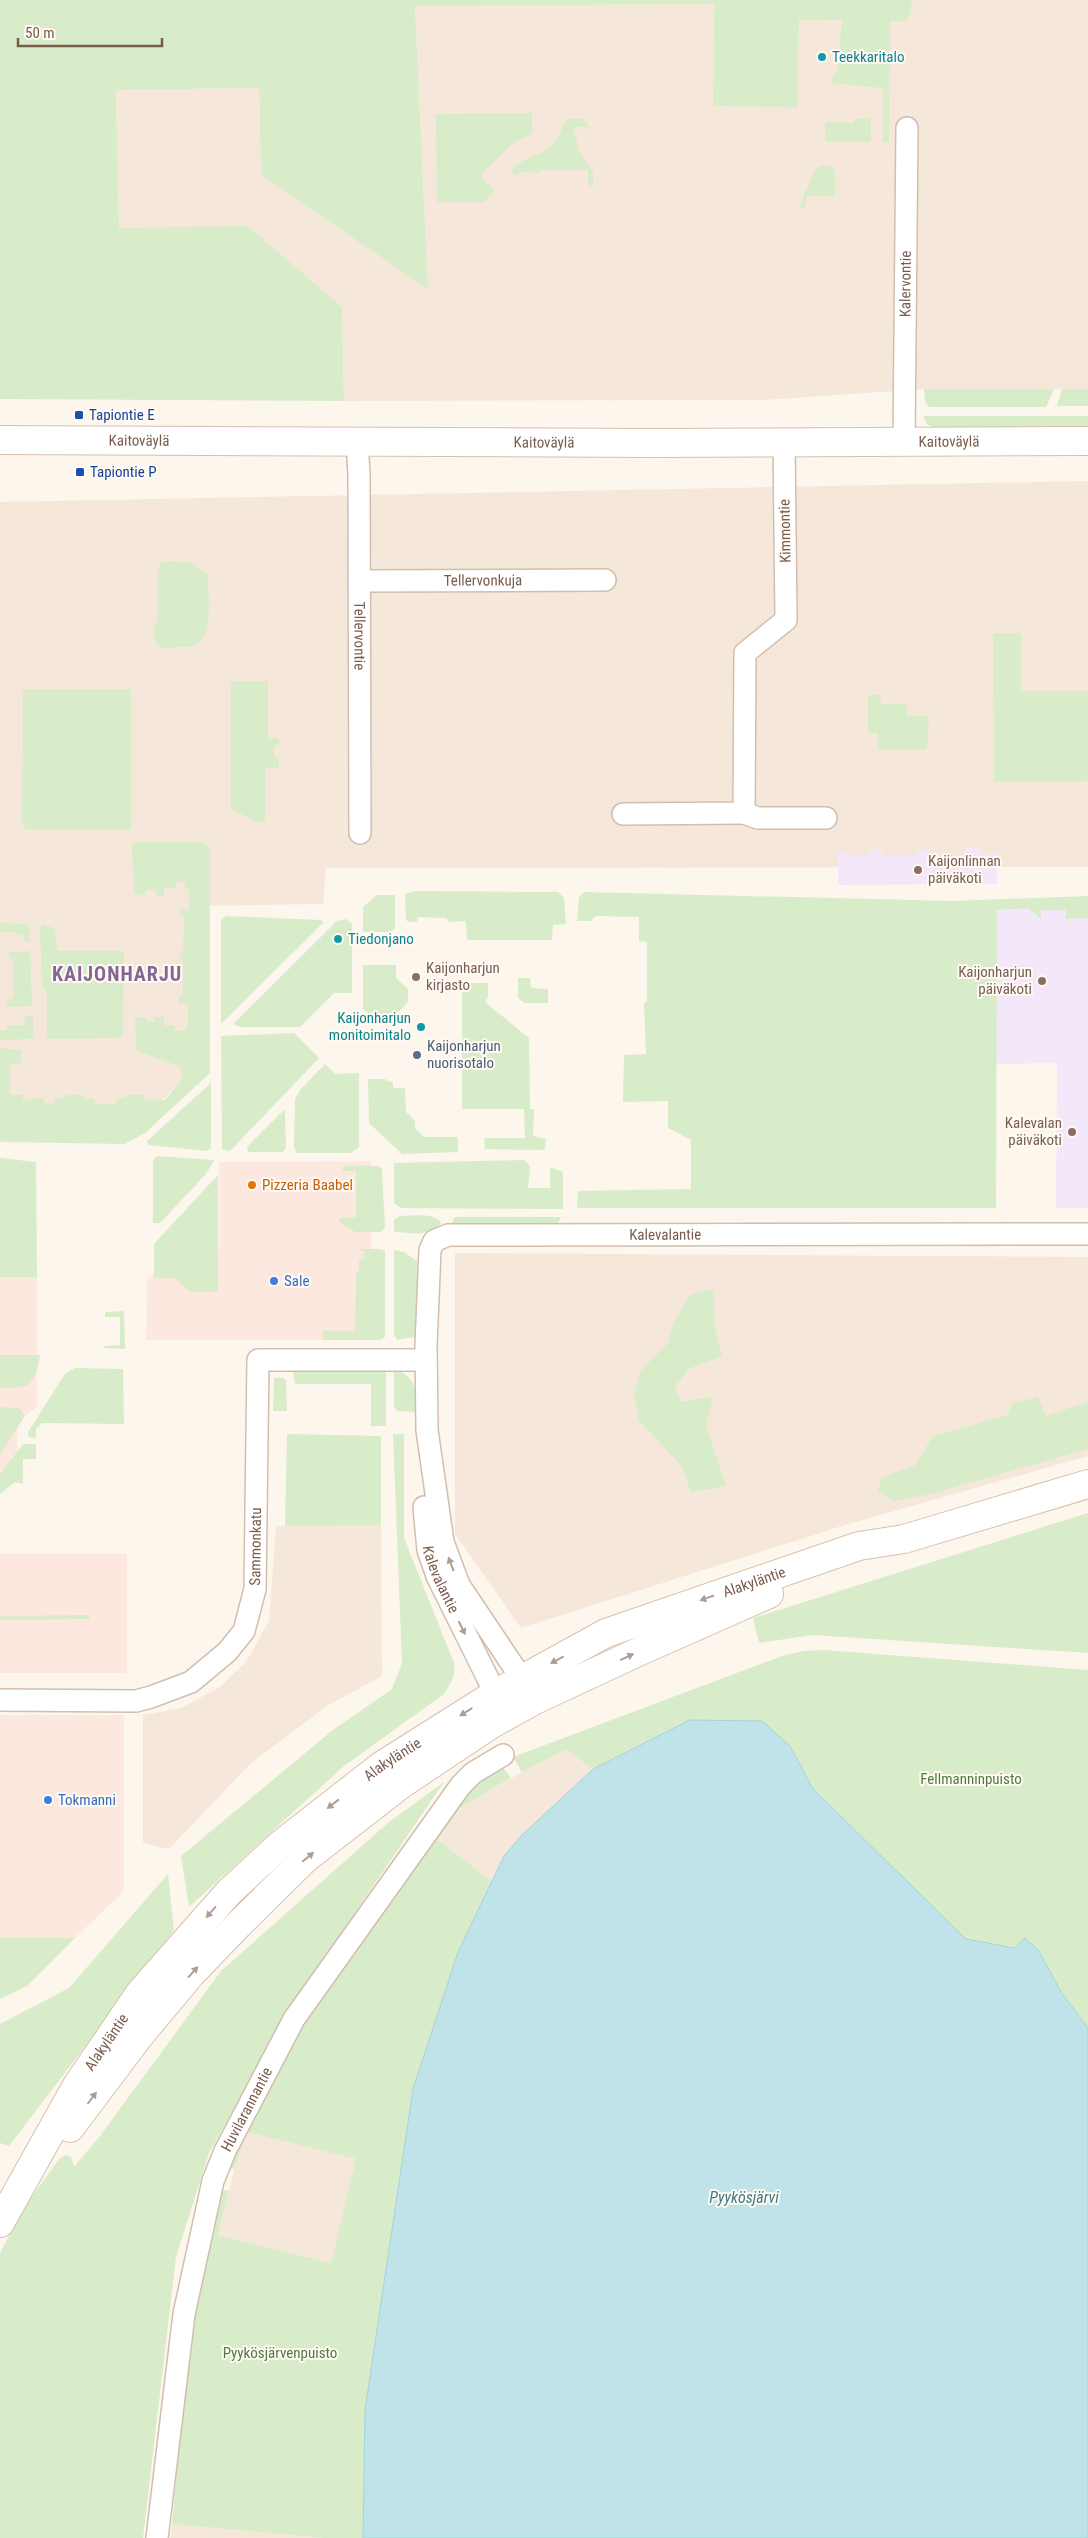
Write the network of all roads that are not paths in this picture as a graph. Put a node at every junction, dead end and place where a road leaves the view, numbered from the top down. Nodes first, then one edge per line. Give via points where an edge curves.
1 (907, 128) dead end
2 (0, 440) edge
3 (357, 440) junction
4 (904, 440) junction
5 (784, 441) junction
6 (1088, 441) edge
7 (605, 580) dead end
8 (359, 581) junction
9 (744, 813) junction
10 (623, 814) dead end
11 (826, 818) dead end
12 (360, 833) dead end
13 (1088, 1234) edge
14 (426, 1360) junction
15 (427, 1430) junction
16 (1088, 1484) edge
17 (529, 1689) junction
18 (0, 1700) edge
19 (501, 1705) junction
20 (504, 1755) dead end
21 (0, 2223) edge
22 (157, 2538) edge

1 - 4 street, Kalervontie
2 - 3 main road, Kaitoväylä
3 - 5 main road, Kaitoväylä
3 - 8 street, Tellervontie
4 - 5 main road, Kaitoväylä
4 - 6 main road, Kaitoväylä
5 - 9 street, Kimmontie via 786,620 745,653
7 - 8 street, Tellervonkuja
8 - 12 street, Tellervontie
9 - 10 street
9 - 11 street via 758,818
13 - 14 street, Kalevalantie via 448,1235 434,1241 430,1250
14 - 15 street, Kalevalantie
14 - 18 street, Sammonkatu via 258,1360 255,1589 244,1631 208,1670 191,1682 136,1701
17 -> 15 street, Kalevalantie via 459,1585 443,1542
15 -> 19 street, Kalevalantie via 422,1473 428,1550 437,1576
16 - 17 main road, Alakyläntie via 904,1539 859,1546 606,1633
17 - 19 main road, Alakyläntie
19 - 21 main road, Alakyläntie via 381,1766 281,1844 229,1892 140,1993 76,2087
20 - 22 street, Huvilarannantie via 473,1773 461,1785 294,2019 225,2151 214,2182 184,2314

